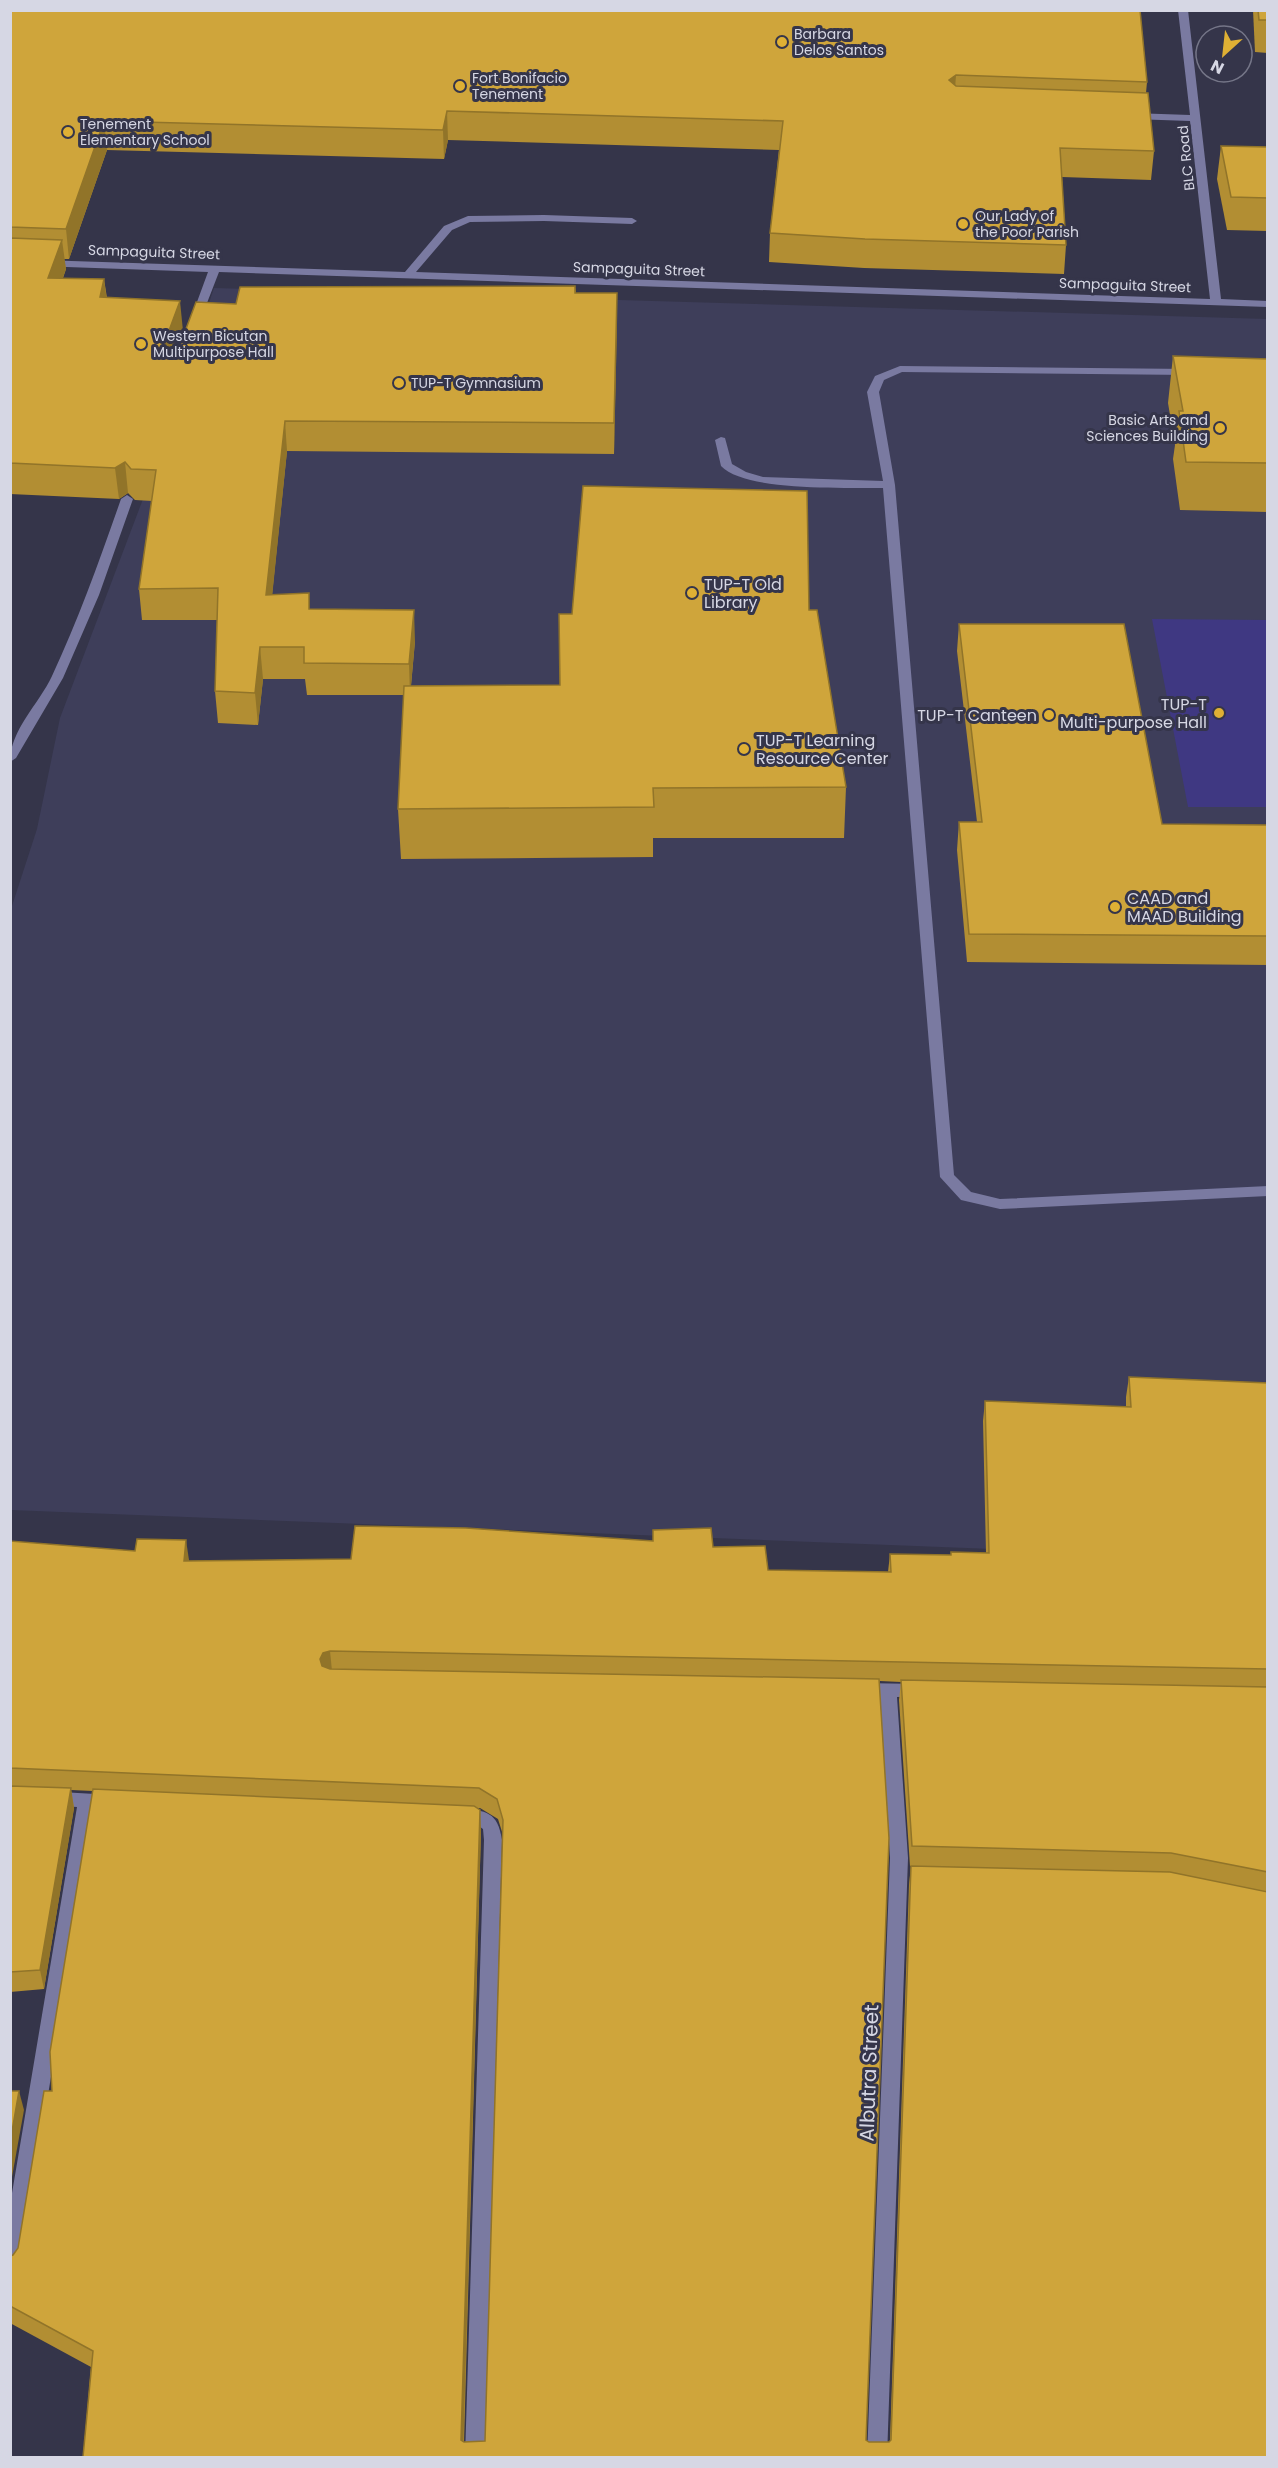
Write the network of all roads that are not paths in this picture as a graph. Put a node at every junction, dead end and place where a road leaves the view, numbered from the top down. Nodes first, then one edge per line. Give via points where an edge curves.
1 (1183, 10) edge
2 (1126, 116) edge
3 (1195, 118) junction
4 (632, 221) dead end
5 (10, 262) edge
6 (214, 270) junction
7 (407, 276) junction
8 (1216, 303) junction
9 (1268, 304) edge
10 (191, 332) edge
11 (1196, 372) edge
12 (722, 440) dead end
13 (889, 485) junction
14 (127, 500) edge
15 (10, 758) edge
16 (1268, 1191) edge
17 (841, 1690) edge
18 (888, 1690) junction
19 (936, 1691) edge
20 (10, 1796) edge
21 (87, 1801) junction
22 (135, 1803) edge
23 (445, 1815) edge
24 (898, 1875) junction
25 (921, 1875) edge
26 (10, 2266) edge
27 (475, 2457) edge
28 (877, 2457) edge

1 - 3 street, BLC Road
2 - 3 street
3 - 8 street, BLC Road
4 - 7 street via 468,219 448,228
5 - 6 street, Sampaguita Street
6 - 7 street, Sampaguita Street
6 - 10 street
7 - 8 street, Sampaguita Street
8 - 9 street, Sampaguita Street
11 - 13 street via 900,369 879,378 873,393
12 - 13 street via 727,466 742,475 763,480
13 - 16 street via 947,1177 966,1196 1000,1204
14 - 15 street via 93,595 57,678
17 - 18 street
18 - 19 street
18 - 24 street, Albutra Street
20 - 21 street
21 - 22 street
21 - 26 street
23 - 27 street via 480,1817 491,1826 493,1840
24 - 25 street
24 - 28 street, Albutra Street

